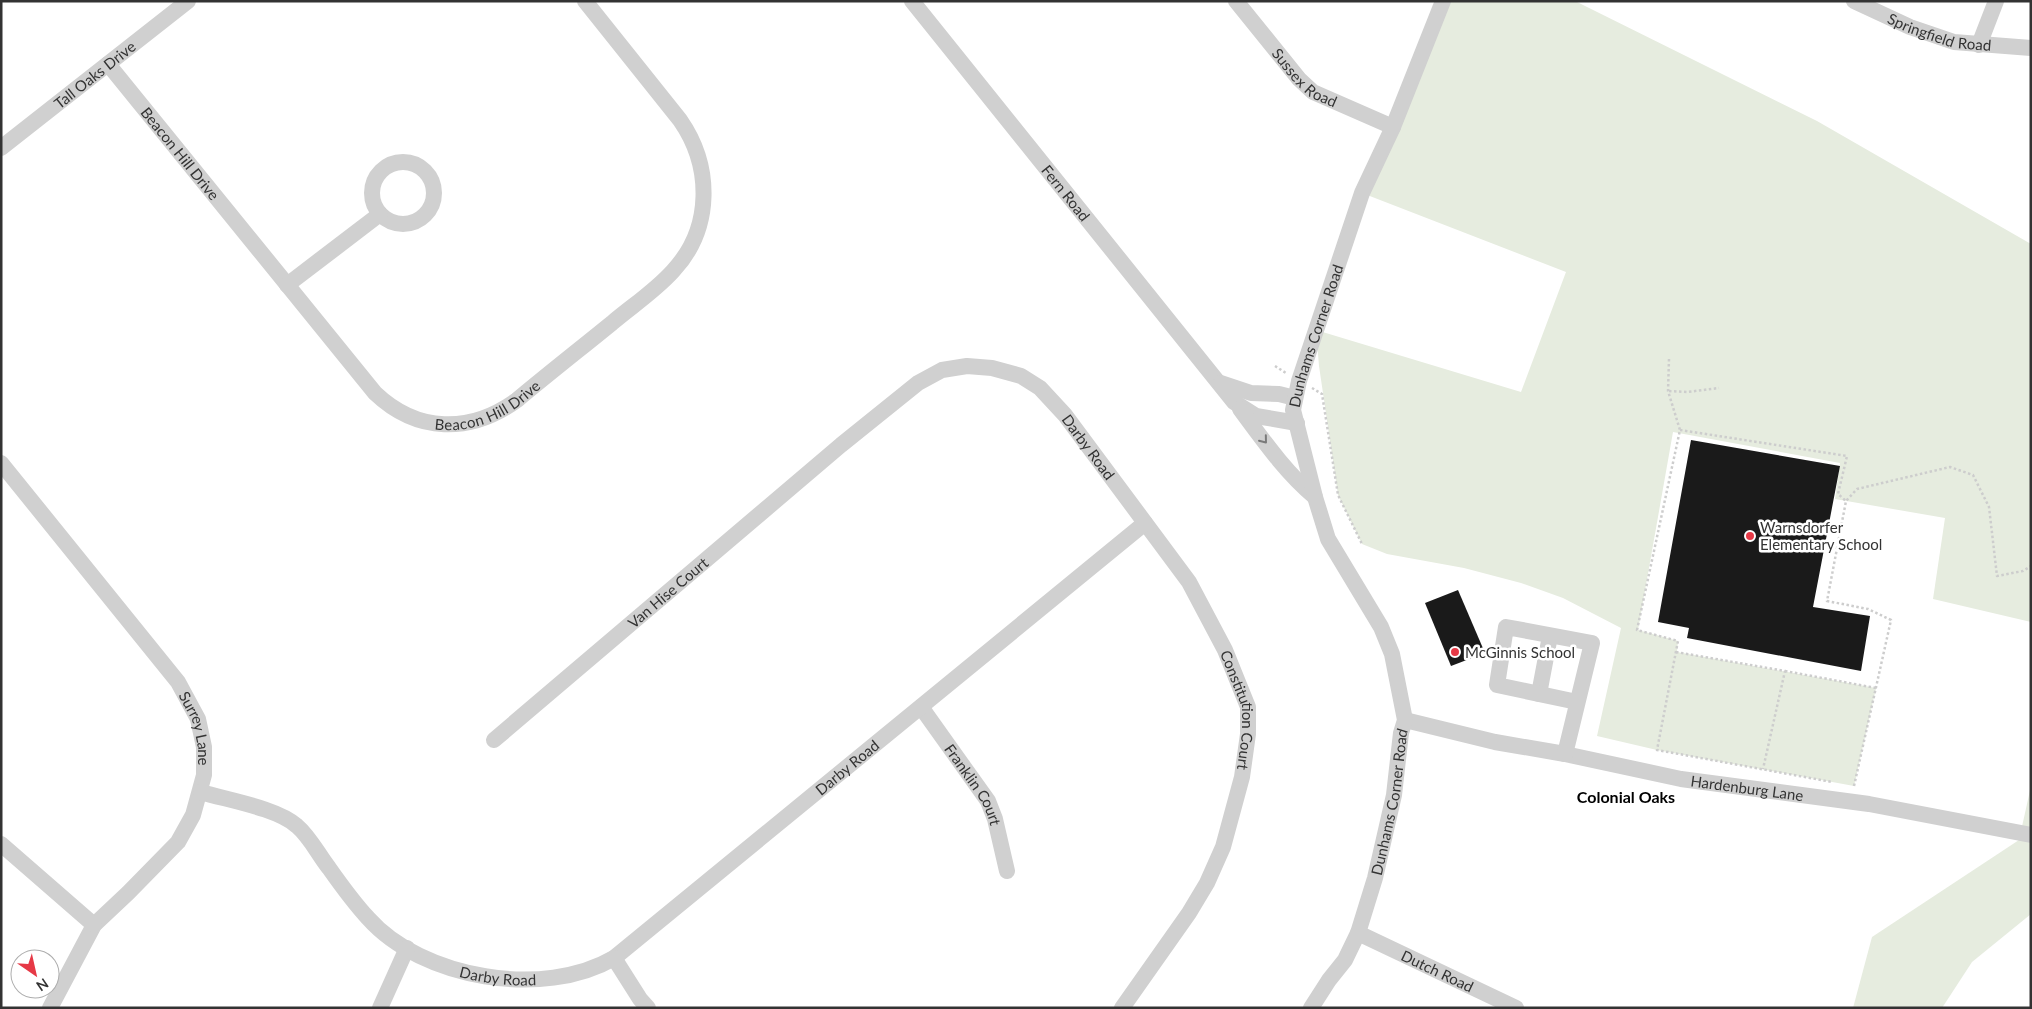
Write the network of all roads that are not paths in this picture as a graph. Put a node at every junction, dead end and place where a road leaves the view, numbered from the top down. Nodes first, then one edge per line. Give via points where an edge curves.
1 (188, 1) edge
2 (585, 1) edge
3 (912, 1) edge
4 (1236, 1) edge
5 (1443, 1) edge
6 (1854, 1) edge
7 (1996, 1) edge
8 (1979, 45) junction
9 (2031, 48) edge
10 (108, 64) junction
11 (1393, 127) junction
12 (1, 148) edge
13 (380, 214) dead end
14 (287, 284) junction
15 (1221, 384) junction
16 (1295, 398) junction
17 (1234, 402) junction
18 (1297, 423) junction
19 (842, 445) joint
20 (1, 463) edge
21 (1315, 497) junction
22 (1145, 523) junction
23 (1550, 636) junction
24 (1539, 694) junction
25 (1577, 702) junction
26 (921, 707) junction
27 (1405, 720) junction
28 (494, 740) dead end
29 (1565, 754) junction
30 (201, 792) junction
31 (2031, 835) edge
32 (1, 844) edge
33 (1008, 871) dead end
34 (94, 925) junction
35 (1358, 933) junction
36 (407, 948) junction
37 (614, 958) junction
38 (50, 1008) edge
39 (380, 1008) edge
40 (648, 1008) edge
41 (1122, 1008) edge
42 (1310, 1008) edge
43 (1516, 1008) edge

1 - 10 street, Tall Oaks Drive
2 - 14 street, Beacon Hill Drive via 680,120 698,153 704,190 699,226 689,249 666,279 504,410 484,419 452,425 420,421 382,400
3 - 15 street, Fern Road
4 - 11 street, Sussex Road via 1298,79 1313,92
5 - 11 street, Dunhams Corner Road
6 - 8 street, Springfield Road via 1910,27 1954,42
7 - 8 street
8 - 9 street, Springfield Road
10 - 12 street, Tall Oaks Drive
10 - 14 street, Beacon Hill Drive
11 - 16 street, Dunhams Corner Road via 1362,193
13 - 14 street
15 - 16 street via 1251,393
15 - 17 street, Fern Road
16 - 18 street, Dunhams Corner Road
17 - 18 street, Fern Road via 1256,416
17 -> 21 street via 1278,459
18 - 21 street, Dunhams Corner Road
19 - 22 street, Darby Road via 918,383 942,370 967,366 992,368 1021,376 1040,388
19 - 28 street, Van Hise Court
20 - 30 street, Surrey Lane via 186,694 198,719 204,747
21 - 27 street, Dunhams Corner Road via 1328,539 1381,627 1392,654
22 - 26 street, Darby Road
22 - 41 street, Constitution Court via 1189,582 1225,650 1248,707 1248,734 1242,777 1222,847 1207,883
23 - 24 street
23 - 24 street via 1506,627 1496,685
23 - 25 street via 1592,643
24 - 25 street
25 - 29 street
26 - 33 street, Franklin Court via 988,800
26 - 37 street, Darby Road
27 - 29 street, Hardenburg Lane via 1495,742
27 - 35 street, Dunhams Corner Road via 1394,795 1375,878
29 - 31 street, Hardenburg Lane via 1681,779 1869,804
30 - 34 street, Surrey Lane via 178,842
30 - 36 street, Darby Road via 272,812 296,825 369,919
32 - 34 street
34 - 38 street, Surrey Lane
35 - 42 street, Dunhams Corner Road via 1345,960
35 - 43 street, Dutch Road
36 - 37 street, Darby Road via 457,971 502,979 570,974
36 - 39 street
37 - 40 street

